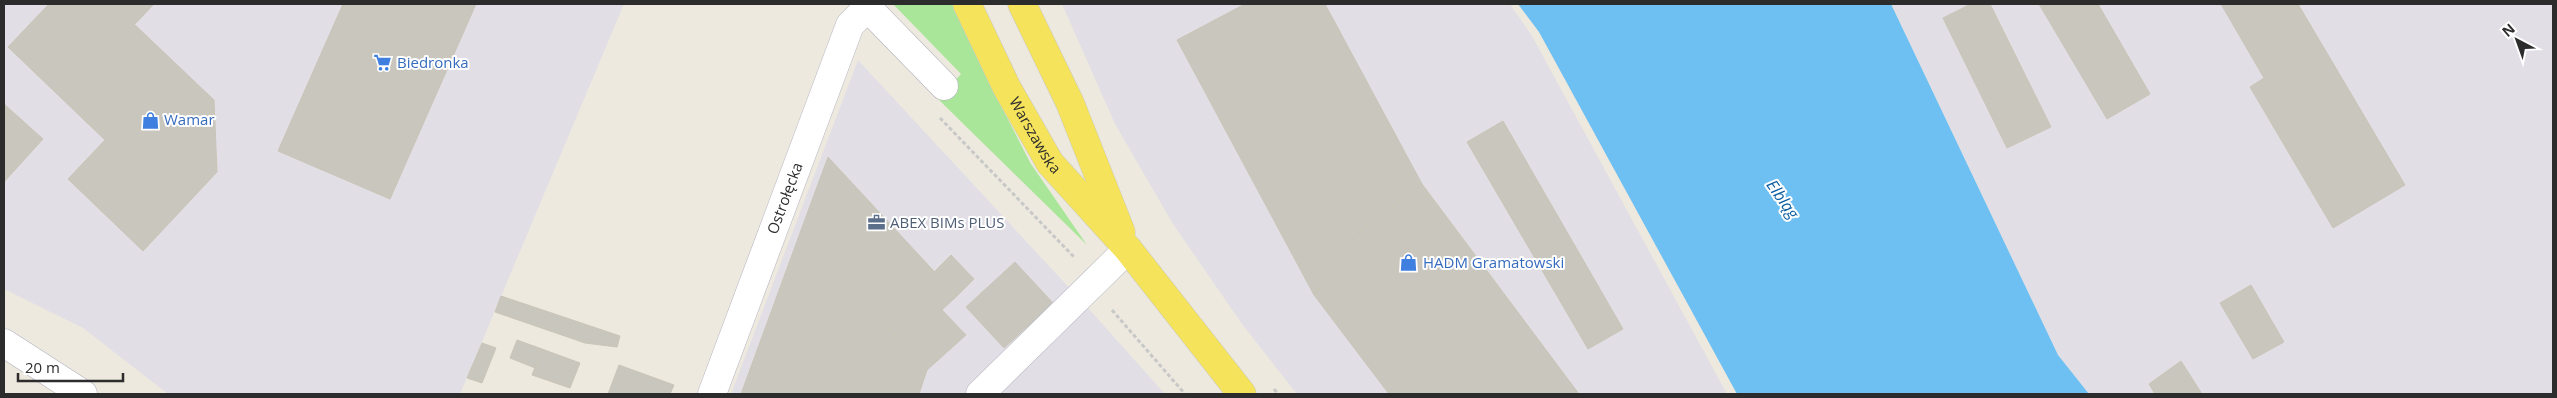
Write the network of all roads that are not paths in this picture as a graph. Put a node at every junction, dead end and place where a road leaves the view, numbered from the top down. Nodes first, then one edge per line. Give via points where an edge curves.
1 (968, 4) edge
2 (1022, 4) edge
3 (866, 6) edge
4 (944, 86) dead end
5 (1128, 249) junction
6 (4, 343) edge
7 (83, 394) edge
8 (712, 394) edge
9 (980, 394) edge
10 (1242, 394) edge

1 - 5 main road, Warszawska via 1007,88 1050,163
2 - 5 main road, Warszawska via 1070,104
3 - 4 street
3 - 8 street, Ostrołęcka via 850,25
5 - 9 street
5 - 10 main road, Warszawska
6 - 7 street

